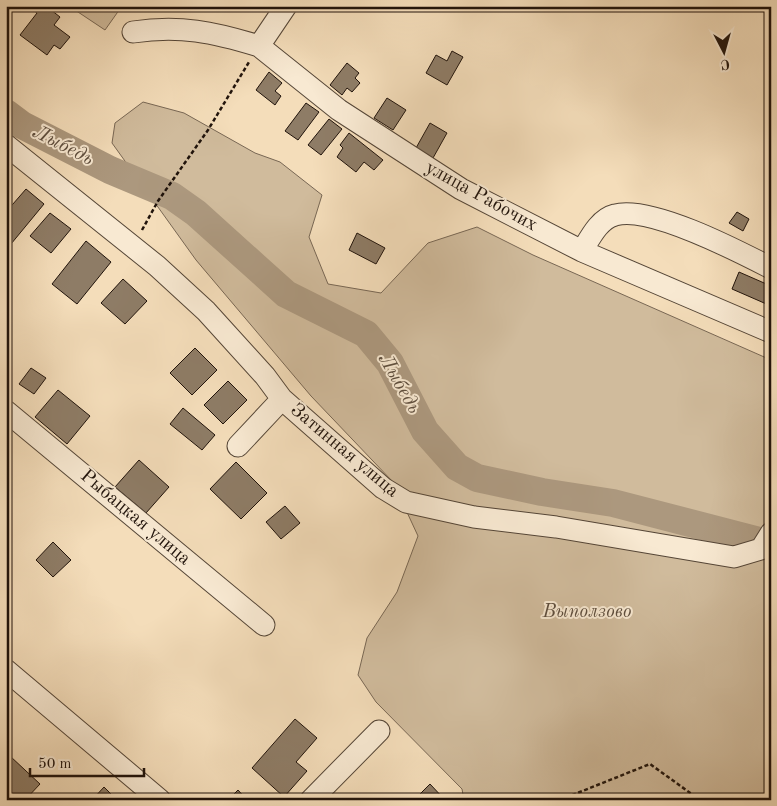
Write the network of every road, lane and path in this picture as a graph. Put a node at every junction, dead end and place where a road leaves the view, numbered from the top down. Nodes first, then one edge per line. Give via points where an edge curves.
1 (10, 6) edge
2 (286, 6) edge
3 (6, 13) edge
4 (133, 32) dead end
5 (259, 46) junction
6 (6, 145) edge
7 (133, 247) junction
8 (582, 251) junction
9 (771, 268) edge
10 (770, 332) edge
11 (282, 399) junction
12 (6, 411) edge
13 (238, 446) dead end
14 (767, 539) edge
15 (264, 626) dead end
16 (6, 670) edge
17 (379, 731) dead end
18 (160, 800) edge
19 (311, 800) edge
20 (560, 800) edge
21 (700, 800) edge

1 - 3 path
2 - 5 street
4 - 5 street via 165,28 222,34
5 - 7 path via 208,130 158,201
5 - 8 street, улица Рабочих via 339,110 461,189
6 - 7 street, Затинная улица
7 - 11 street, Затинная улица via 206,311
8 - 9 street via 598,226 606,220 614,215 634,213 714,238
8 - 10 street, улица Рабочих
11 - 13 street
11 - 14 street, Затинная улица via 383,488 406,502 474,517 556,527 734,557
12 - 15 street, Рыбацкая улица
16 - 18 street
17 - 19 street
20 - 21 path via 650,764

